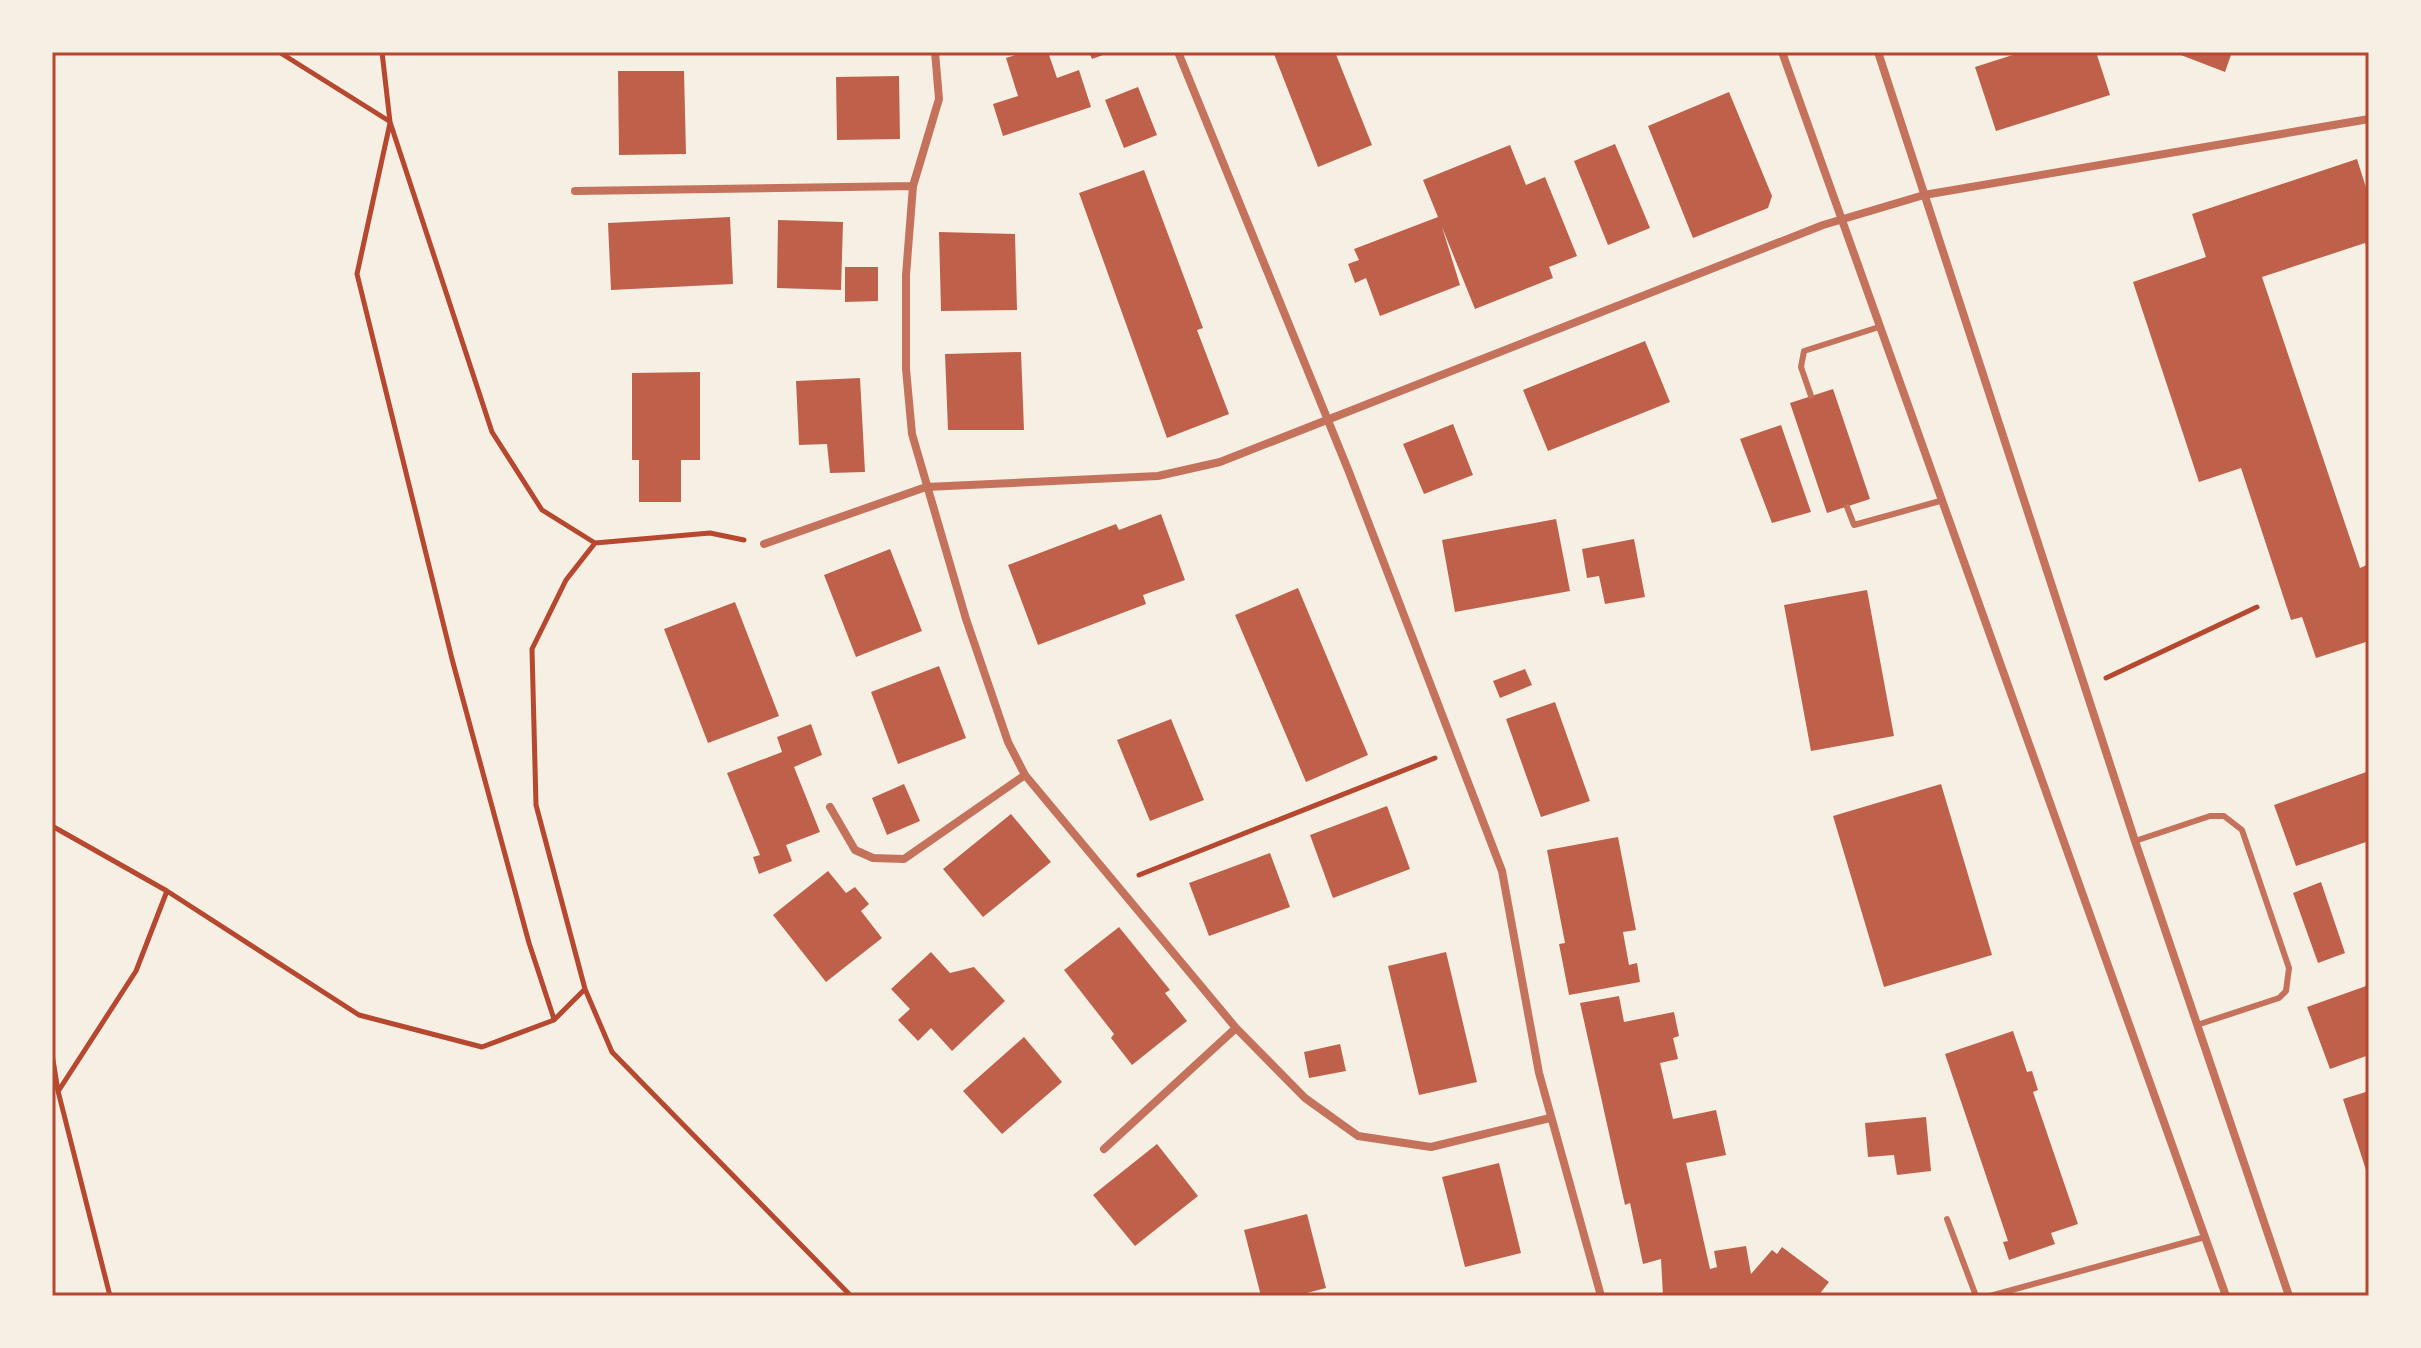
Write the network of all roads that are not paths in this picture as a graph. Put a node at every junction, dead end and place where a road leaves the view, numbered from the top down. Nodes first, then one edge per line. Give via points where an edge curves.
1 (935, 52) edge
2 (1178, 52) edge
3 (1782, 52) edge
4 (1878, 52) edge
5 (2369, 119) edge
6 (913, 186) junction
7 (575, 191) dead end
8 (1924, 195) junction
9 (1842, 219) junction
10 (1879, 327) junction
11 (1811, 396) dead end
12 (1325, 420) junction
13 (926, 487) junction
14 (1940, 501) junction
15 (1847, 507) dead end
16 (764, 544) road end
17 (1025, 775) junction
18 (830, 807) dead end
19 (2135, 841) junction
20 (2200, 1024) junction
21 (1236, 1028) junction
22 (1550, 1118) junction
23 (1104, 1149) dead end
24 (1947, 1219) dead end
25 (2205, 1237) junction
26 (1601, 1296) edge
27 (1976, 1296) edge
28 (1990, 1296) edge
29 (2226, 1296) edge
30 (2289, 1296) edge

1 - 6 street via 939,99
2 - 12 street
3 - 9 street
4 - 8 street
5 - 8 street
6 - 7 street
6 - 13 street via 906,369 912,434
8 - 9 street
8 - 19 street
9 - 10 street
9 - 12 street
10 - 11 lane via 1804,351 1801,367
10 - 14 street
12 - 13 street via 1220,462 1158,476
12 - 22 street via 1502,871
13 - 16 street
13 - 17 street via 1008,742
14 - 15 lane via 1854,525
14 - 25 street
17 - 18 street via 904,859 873,858 855,850
17 - 21 street
19 - 20 street
19 - 20 lane via 2210,816 2224,816 2242,830 2289,979 2279,998
20 - 30 street
21 - 22 street via 1305,1098 1358,1136 1431,1147
21 - 23 street
22 - 26 street
24 - 27 lane
25 - 28 lane
25 - 29 street

